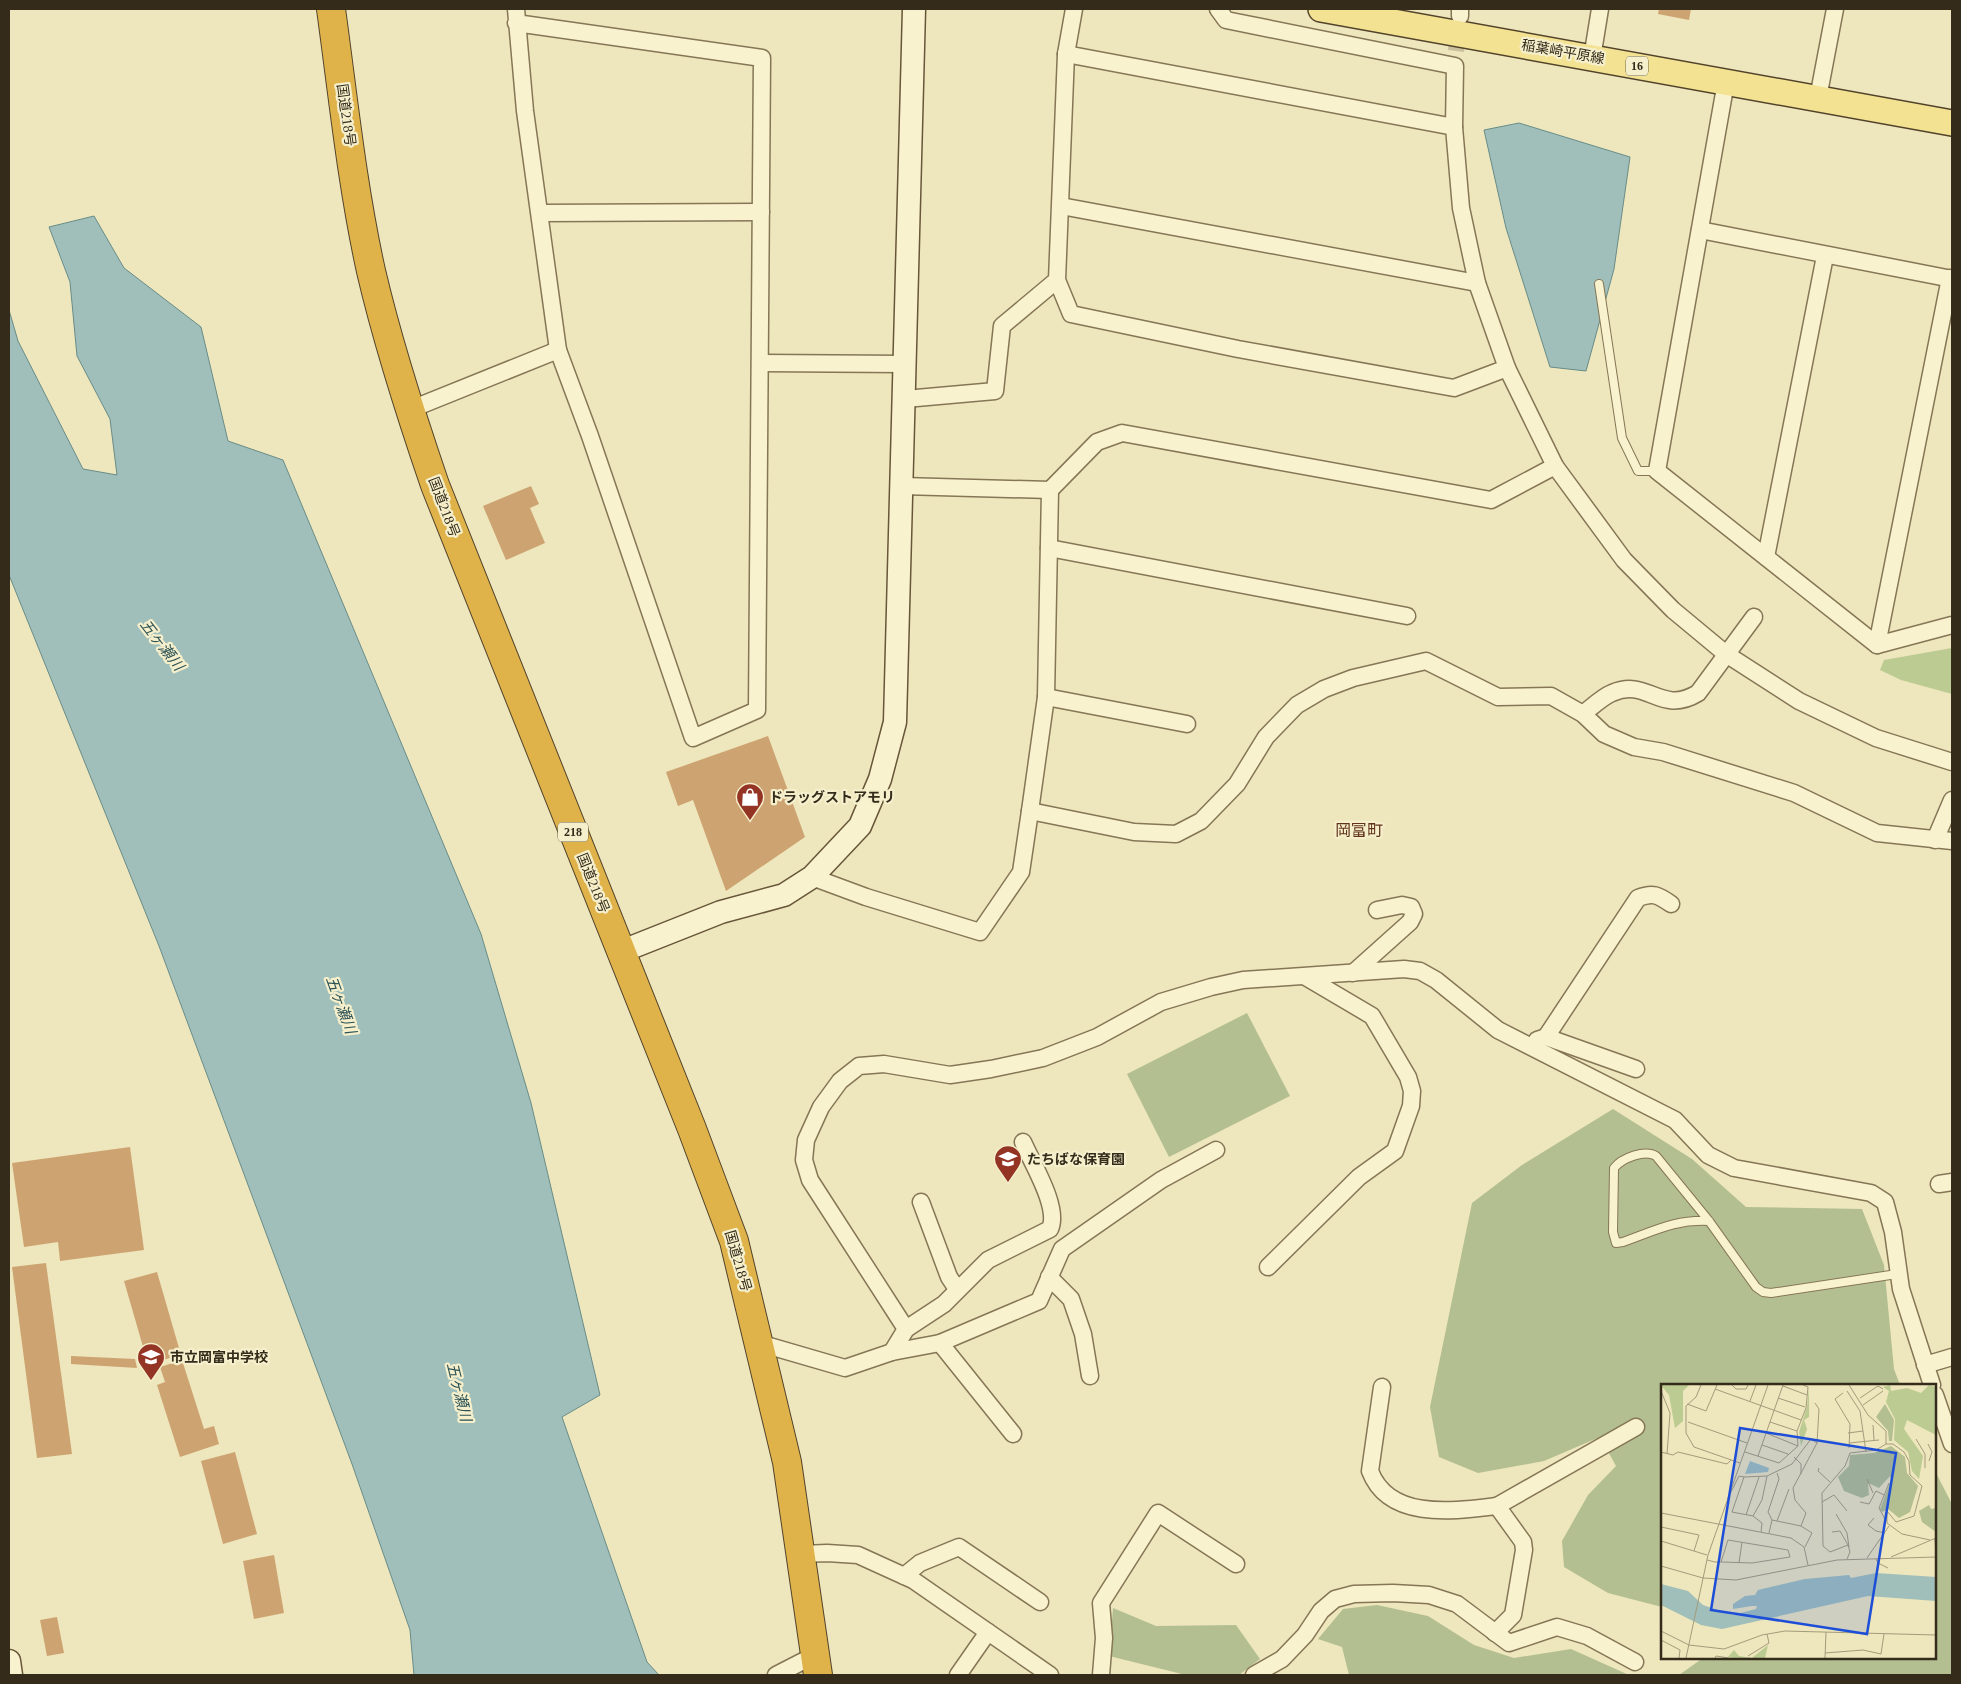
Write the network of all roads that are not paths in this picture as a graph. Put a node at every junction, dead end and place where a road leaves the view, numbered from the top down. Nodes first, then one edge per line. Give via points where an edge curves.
1 (331, 9) edge
2 (914, 9) edge
3 (1074, 9) edge
4 (1322, 9) edge
5 (1600, 9) edge
6 (1835, 9) edge
7 (1222, 14) edge
8 (516, 16) edge
9 (1066, 54) junction
10 (1592, 58) junction
11 (1726, 82) junction
12 (1818, 98) junction
13 (1952, 123) edge
14 (1454, 127) junction
15 (1061, 206) junction
16 (761, 212) junction
17 (540, 213) junction
18 (1700, 230) junction
19 (1825, 256) junction
20 (1951, 279) edge
21 (1057, 280) junction
22 (1477, 283) junction
23 (1599, 284) dead end
24 (558, 350) junction
25 (760, 363) junction
26 (905, 364) junction
27 (1507, 368) junction
28 (905, 399) junction
29 (409, 410) junction
30 (1555, 466) junction
31 (1657, 471) junction
32 (902, 486) junction
33 (1050, 490) junction
34 (1049, 548) junction
35 (1766, 557) junction
36 (1407, 616) dead end
37 (1754, 617) dead end
38 (1952, 624) edge
39 (1877, 645) junction
40 (1726, 654) junction
41 (1046, 697) junction
42 (1584, 714) junction
43 (1187, 724) dead end
44 (1952, 762) edge
45 (1952, 800) edge
46 (1030, 811) junction
47 (1935, 840) junction
48 (1952, 840) edge
49 (812, 877) junction
50 (1671, 904) dead end
51 (1376, 910) dead end
52 (620, 952) junction
53 (1353, 973) junction
54 (1306, 976) junction
55 (1546, 1037) junction
56 (1524, 1044) junction
57 (1636, 1069) dead end
58 (1023, 1142) dead end
59 (1216, 1150) dead end
60 (921, 1202) dead end
61 (1709, 1221) junction
62 (1268, 1267) dead end
63 (1897, 1274) junction
64 (1049, 1277) junction
65 (957, 1289) junction
66 (906, 1329) junction
67 (760, 1343) junction
68 (940, 1344) junction
69 (892, 1352) junction
70 (1952, 1357) edge
71 (1925, 1365) junction
72 (1090, 1376) dead end
73 (1932, 1384) edge
74 (1382, 1387) dead end
75 (1936, 1398) edge
76 (1636, 1428) dead end
77 (1012, 1434) dead end
78 (1952, 1444) edge
79 (1497, 1506) junction
80 (802, 1554) junction
81 (1236, 1564) dead end
82 (904, 1576) junction
83 (1040, 1602) dead end
84 (988, 1632) junction
85 (1495, 1633) junction
86 (9, 1661) edge
87 (1635, 1662) dead end
88 (817, 1665) edge
89 (10, 1675) edge
90 (776, 1675) edge
91 (958, 1675) edge
92 (1050, 1675) edge
93 (1101, 1675) edge
94 (1254, 1675) edge

1 - 29 highway, 国道218号 / 218 via 358,205 382,315
2 - 26 street
3 - 9 street
4 - 10 main road, 稲葉崎平原線 / 16
5 - 10 street
6 - 12 street
7 - 14 street via 1456,58
8 - 16 street via 762,58
8 - 17 street via 525,111
9 - 14 street
9 - 15 street
10 - 11 main road, 稲葉崎平原線 / 16
11 - 12 main road, 稲葉崎平原線 / 16
11 - 18 street
12 - 13 main road, 稲葉崎平原線 / 16
14 - 22 street via 1461,208
15 - 21 street
15 - 22 street
16 - 17 street
16 - 25 street
17 - 24 street
18 - 19 street
18 - 31 street
19 - 20 street
19 - 35 street
20 - 39 street
21 - 27 street via 1071,314 1238,348 1454,388
21 - 28 street via 1002,326 995,391
22 - 27 street
23 - 31 lane via 1622,438 1638,471
24 - 25 street via 693,738 758,710
24 - 29 street
25 - 26 street
26 - 28 street
27 - 30 street
28 - 32 street
29 - 52 highway, 国道218号 / 218 via 435,486
30 - 33 street via 1491,500 1122,433 1097,442
30 - 40 street via 1624,560 1673,610
31 - 35 street
32 - 33 street
32 - 49 street via 895,722 880,779 860,826
33 - 34 street
34 - 36 street
34 - 41 street
35 - 39 street
37 - 40 street
38 - 39 street
40 - 42 street via 1698,693 1686,701 1672,702 1638,689 1625,690 1611,693
40 - 44 street via 1808,705 1876,738
41 - 43 street
41 - 46 street
42 - 46 street via 1551,696 1498,697 1426,661 1353,678 1297,704 1266,737 1237,784 1200,820 1176,834 1134,832
42 - 47 street via 1604,734 1634,747 1663,752 1794,793 1877,833
45 - 47 street
46 - 49 street via 1021,872 980,932
47 - 48 street
49 - 52 street via 784,896 721,912
50 - 55 street via 1657,894 1638,898
51 - 53 street via 1402,905 1411,907 1414,914 1410,922
52 - 67 highway, 国道218号 / 218 via 734,1241
53 - 54 street
53 - 56 street via 1420,971 1498,1030
54 - 62 street via 1372,1016 1408,1076 1411,1106 1395,1151 1360,1177
54 - 66 street via 1243,980 1211,986 1161,1002 1097,1037 1034,1060 950,1075 884,1064 859,1066 840,1081 821,1107 806,1140 804,1160 810,1180
55 - 56 street
55 - 57 street
56 - 63 street via 1675,1120 1708,1155 1734,1168 1871,1193 1885,1202 1893,1232
58 - 65 street via 1051,1207 1054,1220 1050,1229 988,1260
59 - 64 street via 1161,1180 1062,1249
60 - 65 street via 949,1277
61 - 61 lane via 1651,1152 1618,1163 1614,1168 1612,1232 1616,1242 1675,1222
61 - 63 lane via 1756,1287 1763,1292
63 - 71 street
64 - 68 street via 1039,1301
64 - 72 street via 1071,1300 1083,1334
65 - 66 street via 944,1304
66 - 69 street
67 - 69 street via 845,1368
67 - 80 highway, 国道218号 / 218 via 787,1462
68 - 69 street
68 - 77 street
70 - 71 street
71 - 73 street
74 - 79 street via 1370,1471 1375,1484 1386,1495 1404,1504 1426,1509
75 - 78 street
76 - 79 street
79 - 85 street via 1523,1542 1524,1550 1513,1615
80 - 82 street via 858,1555
80 - 88 highway, 国道218号 / 218
81 - 93 street via 1158,1513 1101,1603 1104,1638
82 - 83 street via 920,1564 959,1548
82 - 84 street
84 - 91 street
84 - 92 street
85 - 87 street via 1509,1643 1557,1628 1587,1636
85 - 94 street via 1458,1604 1429,1596 1354,1594 1335,1599 1321,1611 1305,1635 1282,1659
86 - 89 street
88 - 90 street

